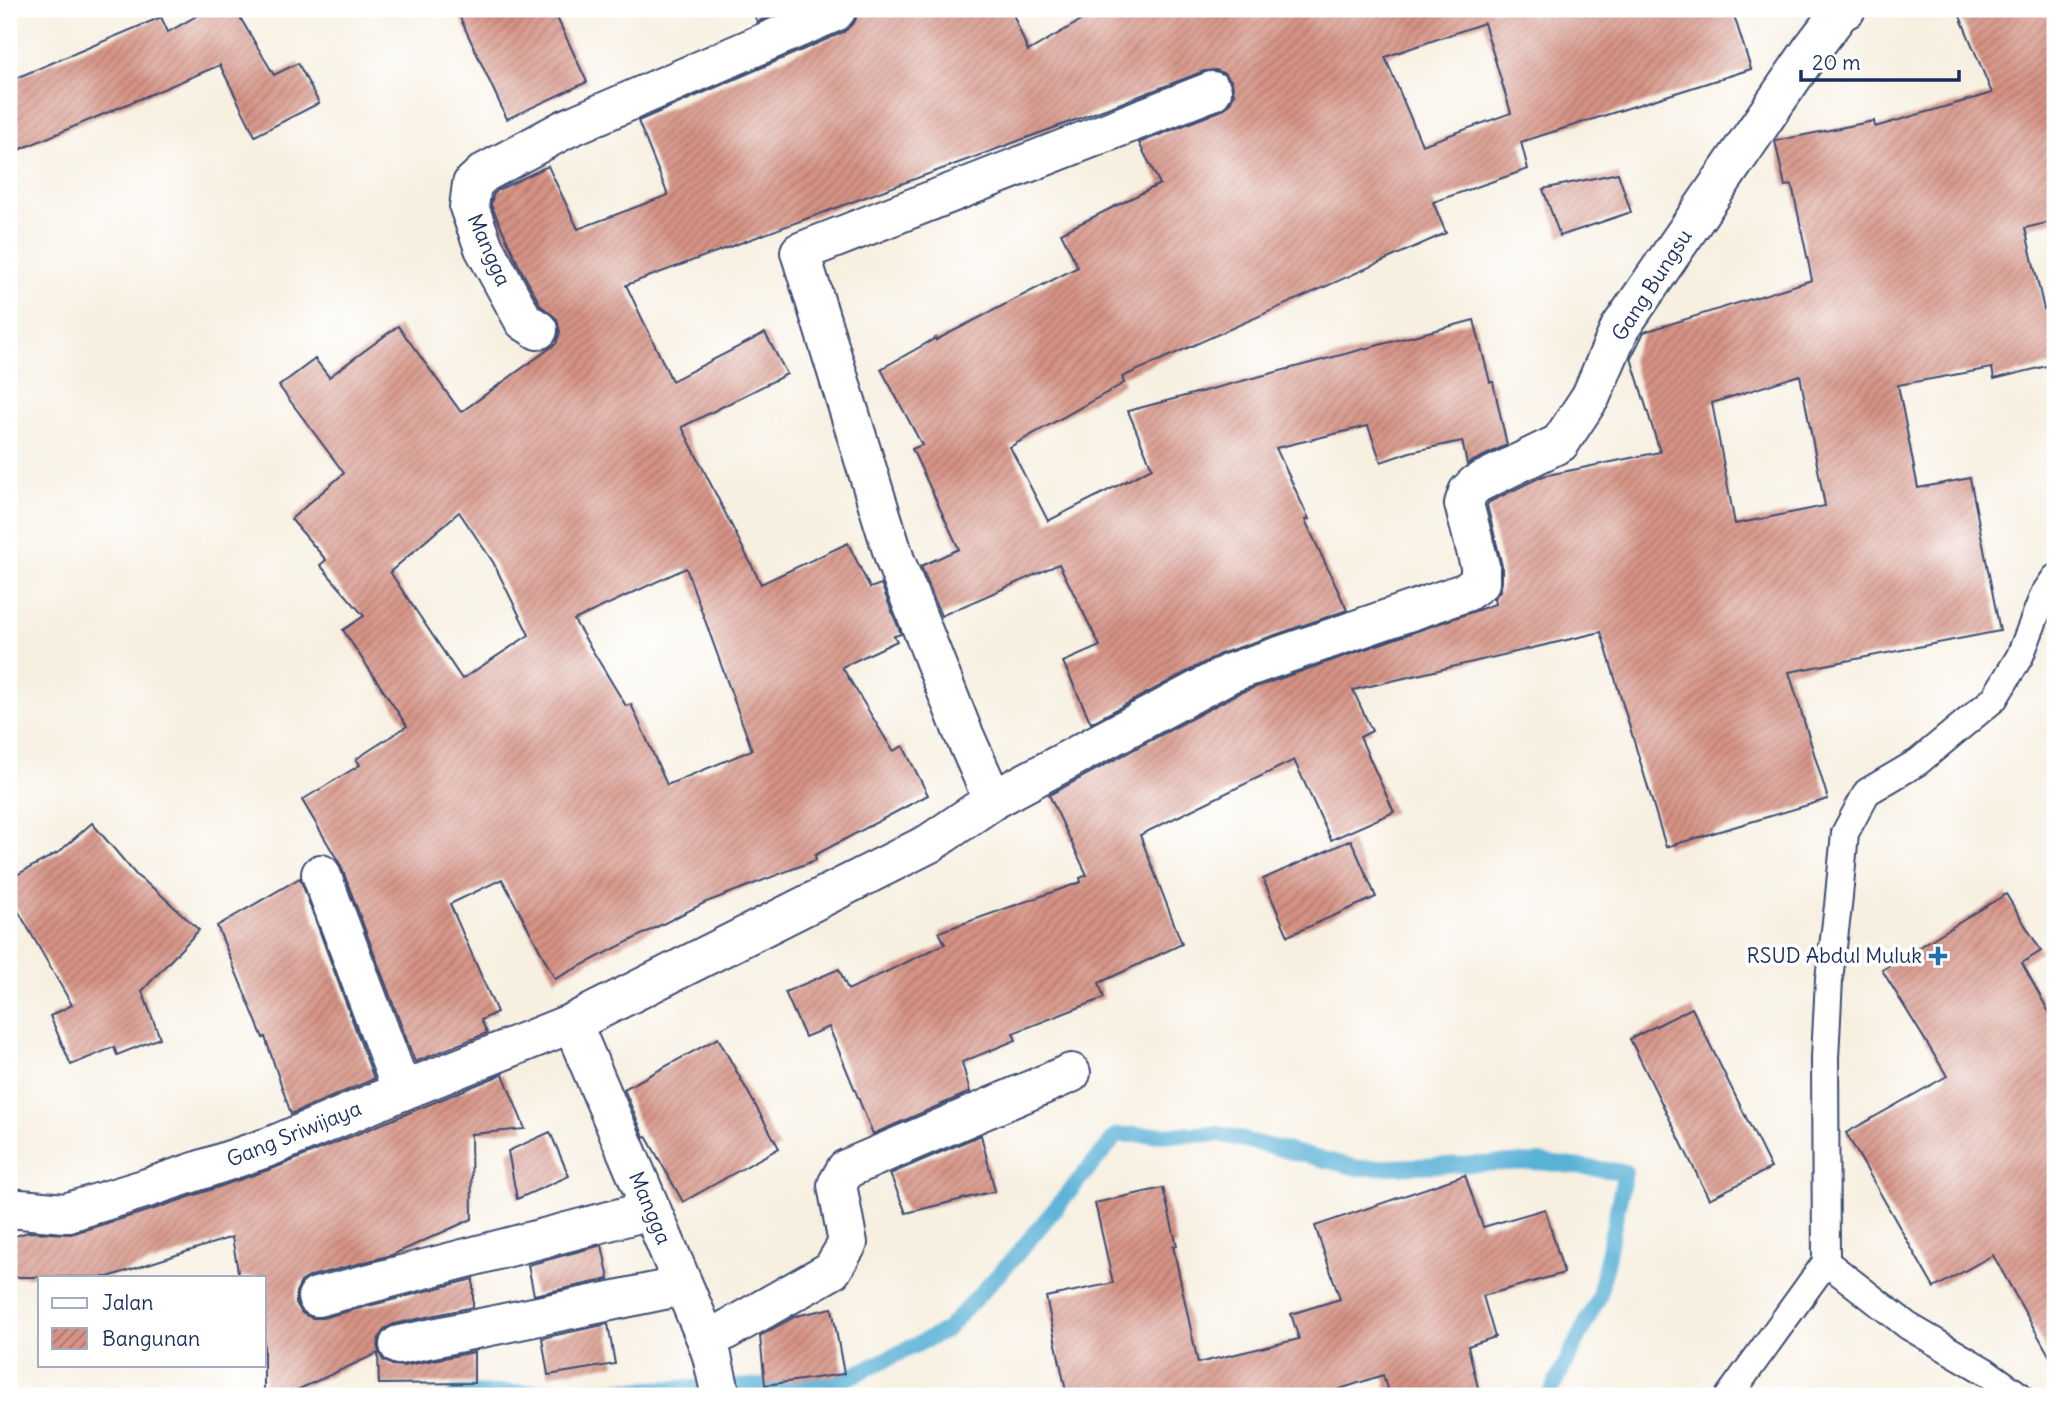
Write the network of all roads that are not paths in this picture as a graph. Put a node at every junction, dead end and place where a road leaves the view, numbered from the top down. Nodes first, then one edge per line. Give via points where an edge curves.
1 (839, 10) edge
2 (1842, 10) edge
3 (1212, 91) dead end
4 (538, 330) dead end
5 (2055, 578) edge
6 (1480, 582) joint
7 (993, 800) junction
8 (321, 874) dead end
9 (572, 1023) junction
10 (1071, 1073) dead end
11 (402, 1091) junction
12 (9, 1208) edge
13 (651, 1210) junction
14 (1826, 1262) junction
15 (683, 1286) junction
16 (317, 1297) dead end
17 (399, 1345) dead end
18 (709, 1349) junction
19 (721, 1396) edge
20 (1729, 1396) edge
21 (2020, 1396) edge

1 - 4 street, Mangga via 565,129 472,184 469,207 484,248 524,321
2 - 6 street, Gang Bungsu via 1620,328 1591,396 1560,443 1468,492 1464,504
3 - 7 street via 800,252 895,560
5 - 14 lane via 2020,656 1994,699 1918,762 1867,792 1844,833 1825,1058
6 - 7 street, Gang Sriwijaya via 1466,592 1230,673
7 - 9 street, Gang Sriwijaya via 930,843
8 - 11 street
9 - 11 street, Gang Sriwijaya
9 - 13 street, Mangga
10 - 18 street via 845,1169 837,1185 848,1243 832,1270
11 - 12 street, Gang Sriwijaya via 269,1147 65,1213
13 - 15 street, Mangga
13 - 16 street
14 - 20 lane
14 - 21 lane via 1908,1326
15 - 17 street
15 - 18 street, Mangga
18 - 19 street, Mangga

